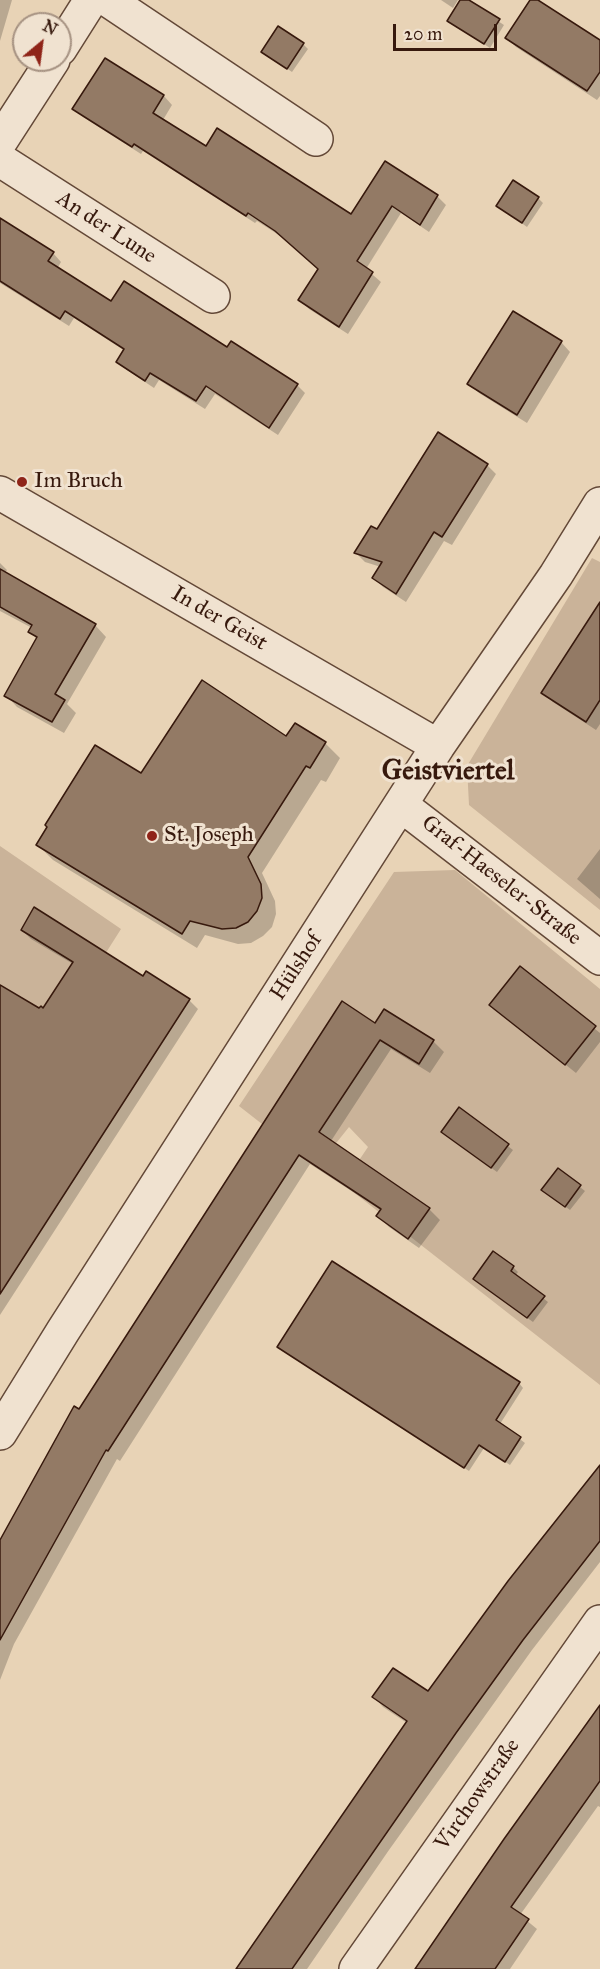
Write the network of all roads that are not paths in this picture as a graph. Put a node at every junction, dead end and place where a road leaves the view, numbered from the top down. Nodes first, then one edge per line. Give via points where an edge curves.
1 (91, 0) edge
2 (108, 0) edge
3 (72, 30) edge
4 (45, 72) edge
5 (316, 139) dead end
6 (0, 142) edge
7 (0, 160) edge
8 (213, 296) dead end
9 (0, 493) edge
10 (600, 504) edge
11 (438, 746) junction
12 (401, 805) junction
13 (600, 958) edge
14 (0, 1433) edge
15 (600, 1622) edge
16 (356, 1969) edge

1 - 3 street
2 - 5 street
4 - 6 street
7 - 8 street, An der Lune
9 - 11 street, In der Geist
10 - 11 street, Hülshof via 556,576
11 - 12 street, Hülshof
12 - 13 street, Graf-Haeseler-Straße
12 - 14 street, Hülshof
15 - 16 street, Virchowstraße

